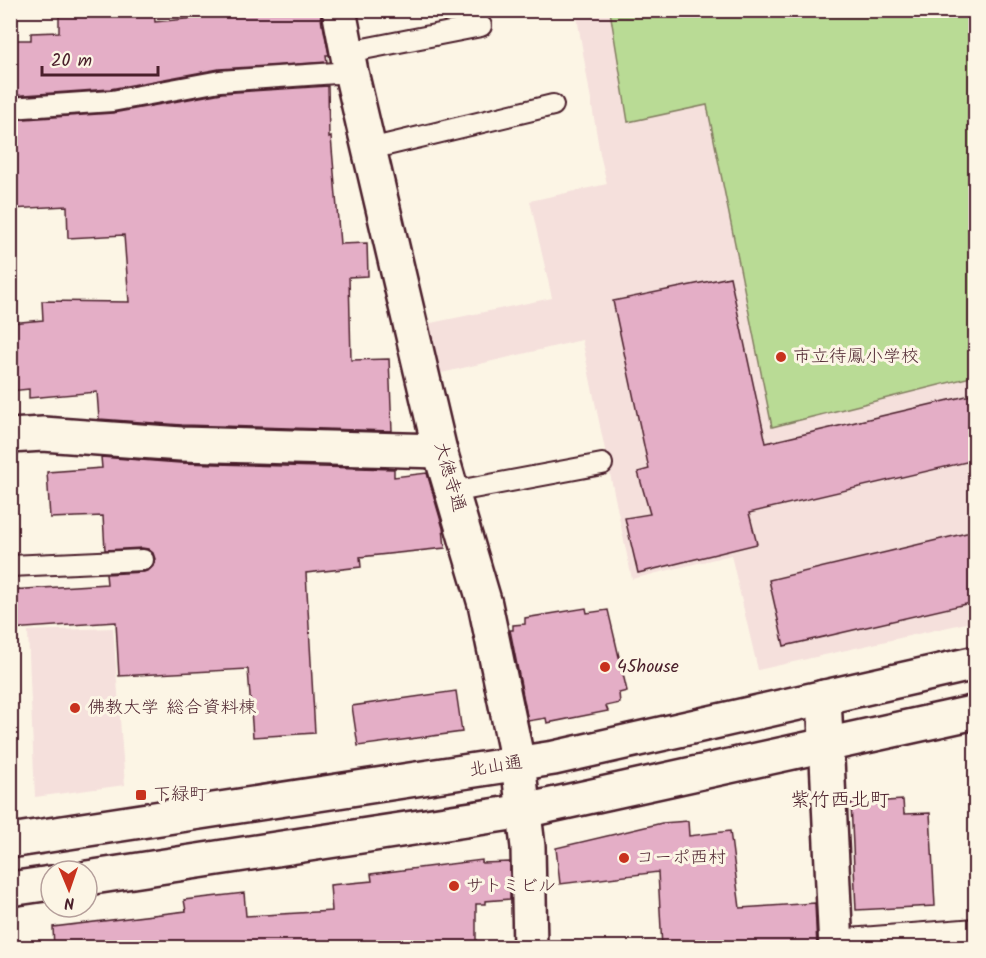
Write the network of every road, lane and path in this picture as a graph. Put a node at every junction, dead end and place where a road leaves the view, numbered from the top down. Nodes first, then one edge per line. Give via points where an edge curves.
1 (339, 10) edge
2 (480, 26) dead end
3 (350, 62) junction
4 (553, 105) dead end
5 (10, 108) edge
6 (370, 149) junction
7 (10, 436) edge
8 (440, 451) junction
9 (602, 464) dead end
10 (452, 492) junction
11 (143, 560) dead end
12 (10, 566) edge
13 (975, 663) edge
14 (824, 697) junction
15 (975, 712) edge
16 (826, 746) junction
17 (518, 763) junction
18 (524, 811) junction
19 (10, 841) edge
20 (99, 876) edge
21 (39, 885) edge
22 (10, 889) edge
23 (975, 929) edge
24 (836, 944) edge
25 (530, 948) edge

1 - 3 street, 大徳寺通
2 - 3 lane
3 - 5 lane via 112,101
3 - 6 street, 大徳寺通
4 - 6 lane
6 - 8 street, 大徳寺通
7 - 8 street via 43,434 181,444
8 - 10 street, 大徳寺通
9 - 10 lane
10 - 17 street, 大徳寺通 via 485,604
11 - 12 lane
13 - 14 street, 北山通
14 - 16 street
14 - 17 street, 北山通
15 - 16 street
16 - 18 street
16 - 24 street
17 - 18 street, 大徳寺通
17 - 19 street, 北山通
18 - 20 street
18 - 25 street, 大徳寺通
21 - 22 street
23 - 24 lane

